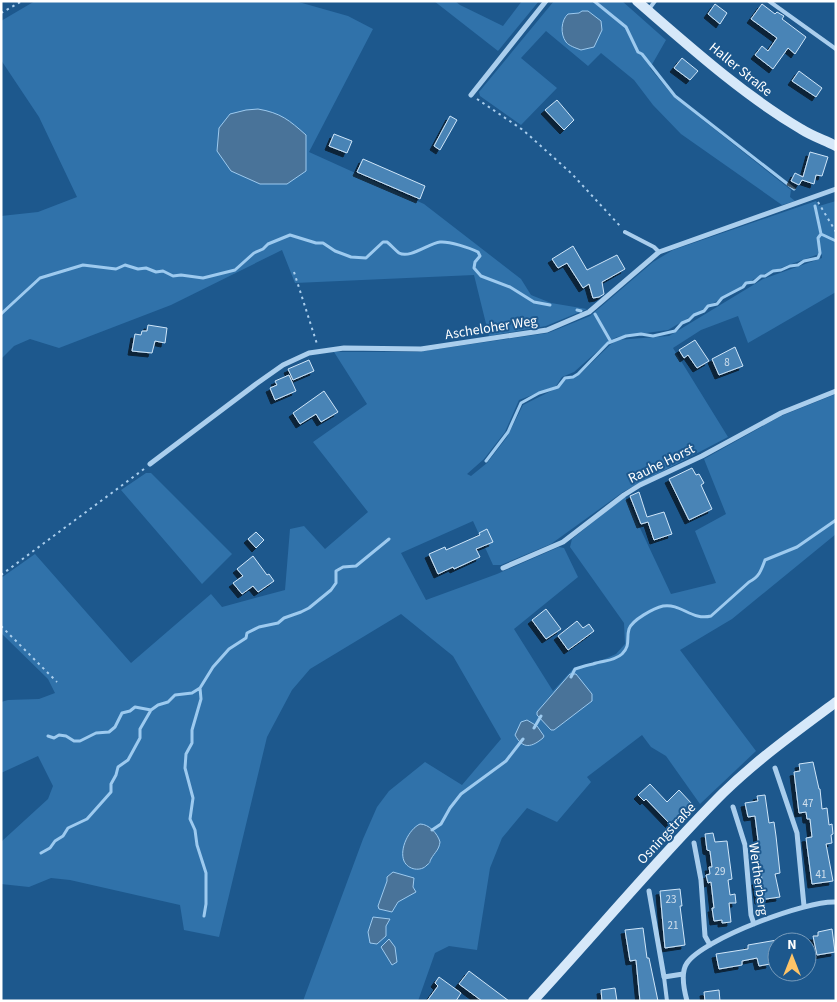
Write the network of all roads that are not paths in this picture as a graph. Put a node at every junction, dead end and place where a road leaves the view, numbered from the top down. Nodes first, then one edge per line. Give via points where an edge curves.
1 (546, 1) edge
2 (637, 1) edge
3 (656, 1) edge
4 (769, 1) edge
5 (647, 10) junction
6 (836, 49) edge
7 (471, 95) road end
8 (836, 146) edge
9 (836, 189) edge
10 (625, 232) road end
11 (659, 252) junction
12 (836, 390) edge
13 (150, 464) road end
14 (503, 568) dead end
15 (836, 702) edge
16 (775, 768) dead end
17 (733, 807) dead end
18 (694, 843) dead end
19 (649, 891) dead end
20 (836, 902) edge
21 (804, 906) junction
22 (754, 924) junction
23 (710, 945) junction
24 (683, 974) junction
25 (664, 978) junction
26 (533, 1001) edge
27 (667, 1001) edge
28 (686, 1001) edge

1 - 7 street
2 - 5 street, Haller Straße
3 - 5 lane
4 - 6 lane
5 - 8 street, Haller Straße via 738,86 802,130
9 - 11 street, Ascheloher Weg
10 - 11 lane
11 - 13 street, Ascheloher Weg via 590,312 547,330 421,349 344,348 309,353 276,370
12 - 14 street, Rauhe Horst via 781,413 640,485 563,542
15 - 26 street, Osningstraße via 767,754 724,792
16 - 21 street via 797,833
17 - 22 street, Wertherberg via 745,844
18 - 23 street via 701,880 705,936
19 - 25 street
20 - 21 street, Wertherberg
21 - 22 street, Wertherberg
22 - 23 street, Wertherberg
23 - 24 street, Wertherberg via 693,956
24 - 25 street
24 - 28 street
25 - 27 lane

